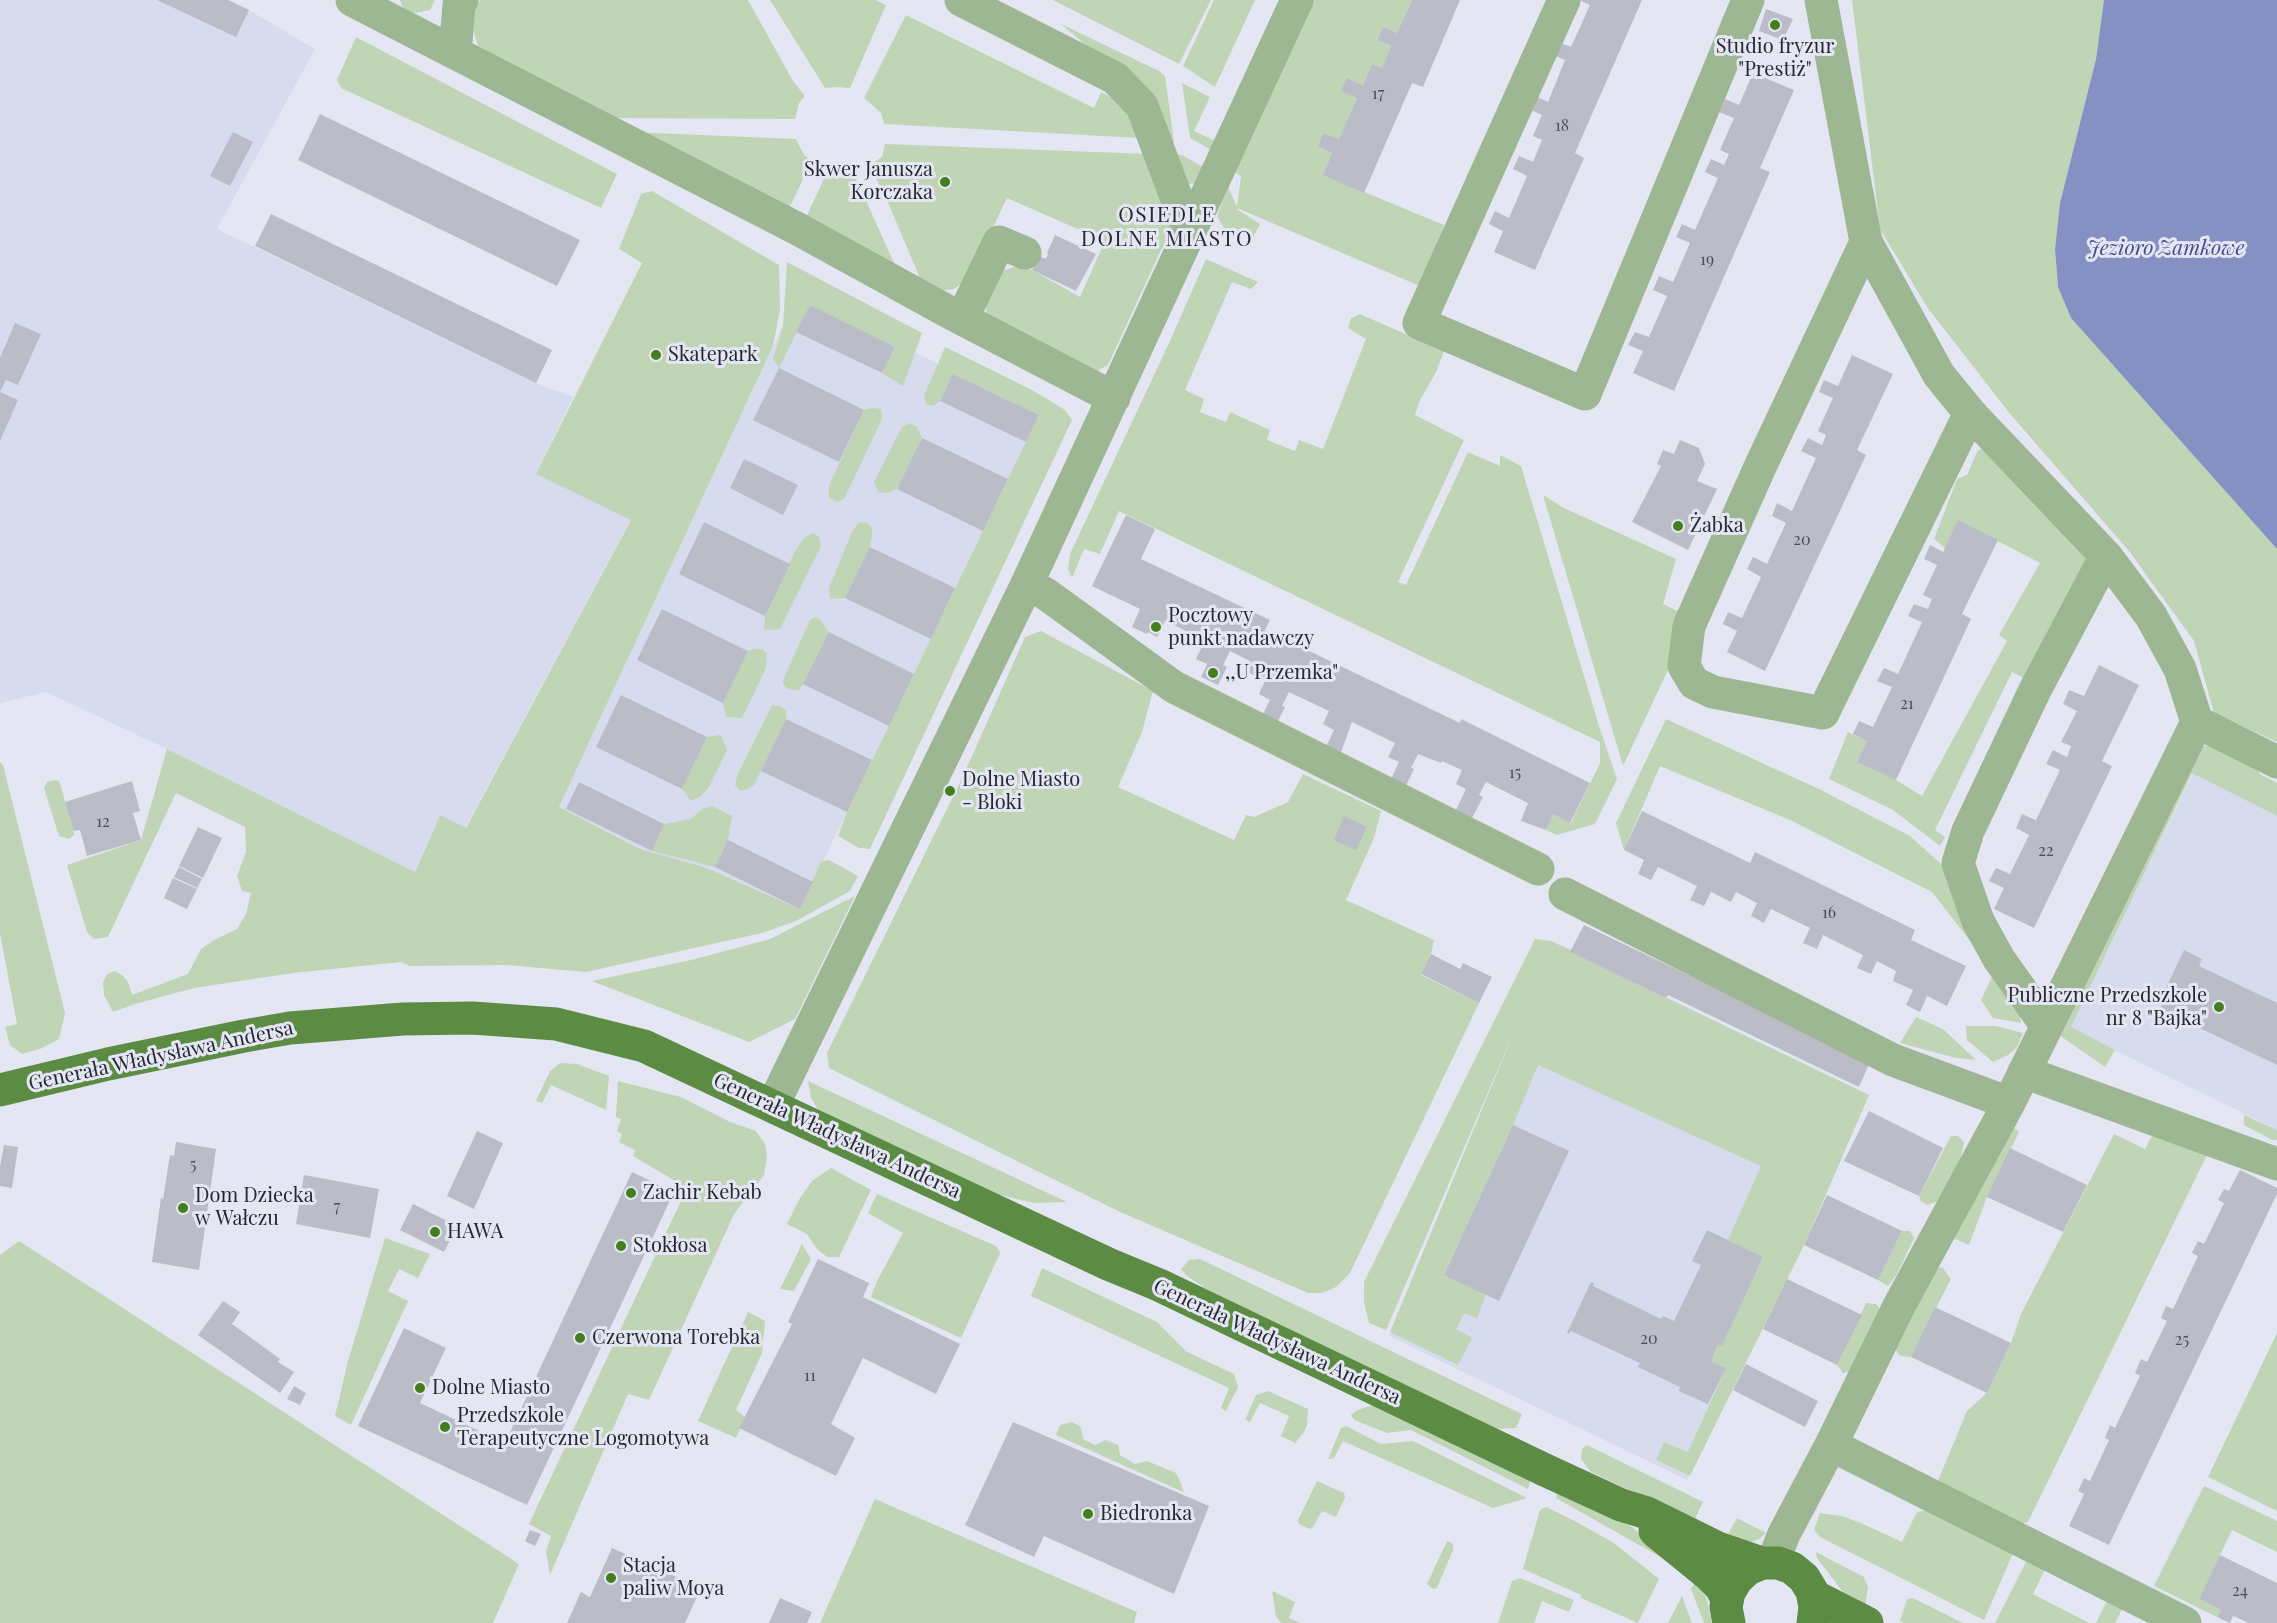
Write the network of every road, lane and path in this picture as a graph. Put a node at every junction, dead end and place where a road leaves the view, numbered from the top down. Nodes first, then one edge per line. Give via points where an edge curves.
1 (352, 0) edge
2 (462, 0) edge
3 (961, 0) edge
4 (1297, 0) edge
5 (1564, 0) edge
6 (1748, 0) edge
7 (1821, 0) edge
8 (454, 53) junction
9 (1189, 231) junction
10 (1866, 242) junction
11 (1025, 253) dead end
12 (962, 319) junction
13 (1114, 398) junction
14 (1970, 413) junction
15 (2106, 556) junction
16 (1027, 584) junction
17 (2197, 722) junction
18 (2277, 762) edge
19 (1538, 869) dead end
20 (1565, 894) dead end
21 (2046, 1025) junction
22 (2024, 1072) junction
23 (0, 1090) edge
24 (2008, 1103) junction
25 (773, 1105) junction
26 (2277, 1164) edge
27 (1831, 1445) junction
28 (1621, 1504) junction
29 (1770, 1563) junction
30 (1813, 1610) edge
31 (1728, 1617) edge
32 (1867, 1623) edge
33 (2185, 1623) edge

1 - 8 street
2 - 8 street
3 - 9 street via 1116,78 1142,106
4 - 9 street
5 - 6 street via 1419,323 1585,394
7 - 10 street
8 - 12 street via 796,228
9 - 13 street
10 - 14 street via 1939,375
10 - 14 street via 1689,626 1684,666 1694,683 1713,692 1823,713
11 - 12 street via 999,242
12 - 13 street
13 - 16 street
14 - 15 street
15 - 17 street via 2151,616 2180,669
15 - 21 street via 2030,701 1968,831 1958,863 1978,921 1999,959
16 - 19 street via 1174,687
16 - 25 street
17 - 18 street
17 - 21 street
20 - 24 street via 1893,1060
21 - 22 street
22 - 24 street
22 - 26 street
23 - 25 main road, Generała Władysława Andersa via 290,1028 473,1018 566,1025 644,1046
24 - 27 street via 1899,1306
25 - 28 main road, Generała Władysława Andersa
27 - 29 street
27 - 33 street
28 - 29 main road, Generała Władysława Andersa via 1718,1548
28 - 31 main road, Generała Władysława Andersa via 1721,1587
29 - 30 main road, Generała Władysława Andersa via 1792,1568 1804,1578
29 - 31 main road via 1748,1569 1737,1579 1729,1592
30 - 32 main road

